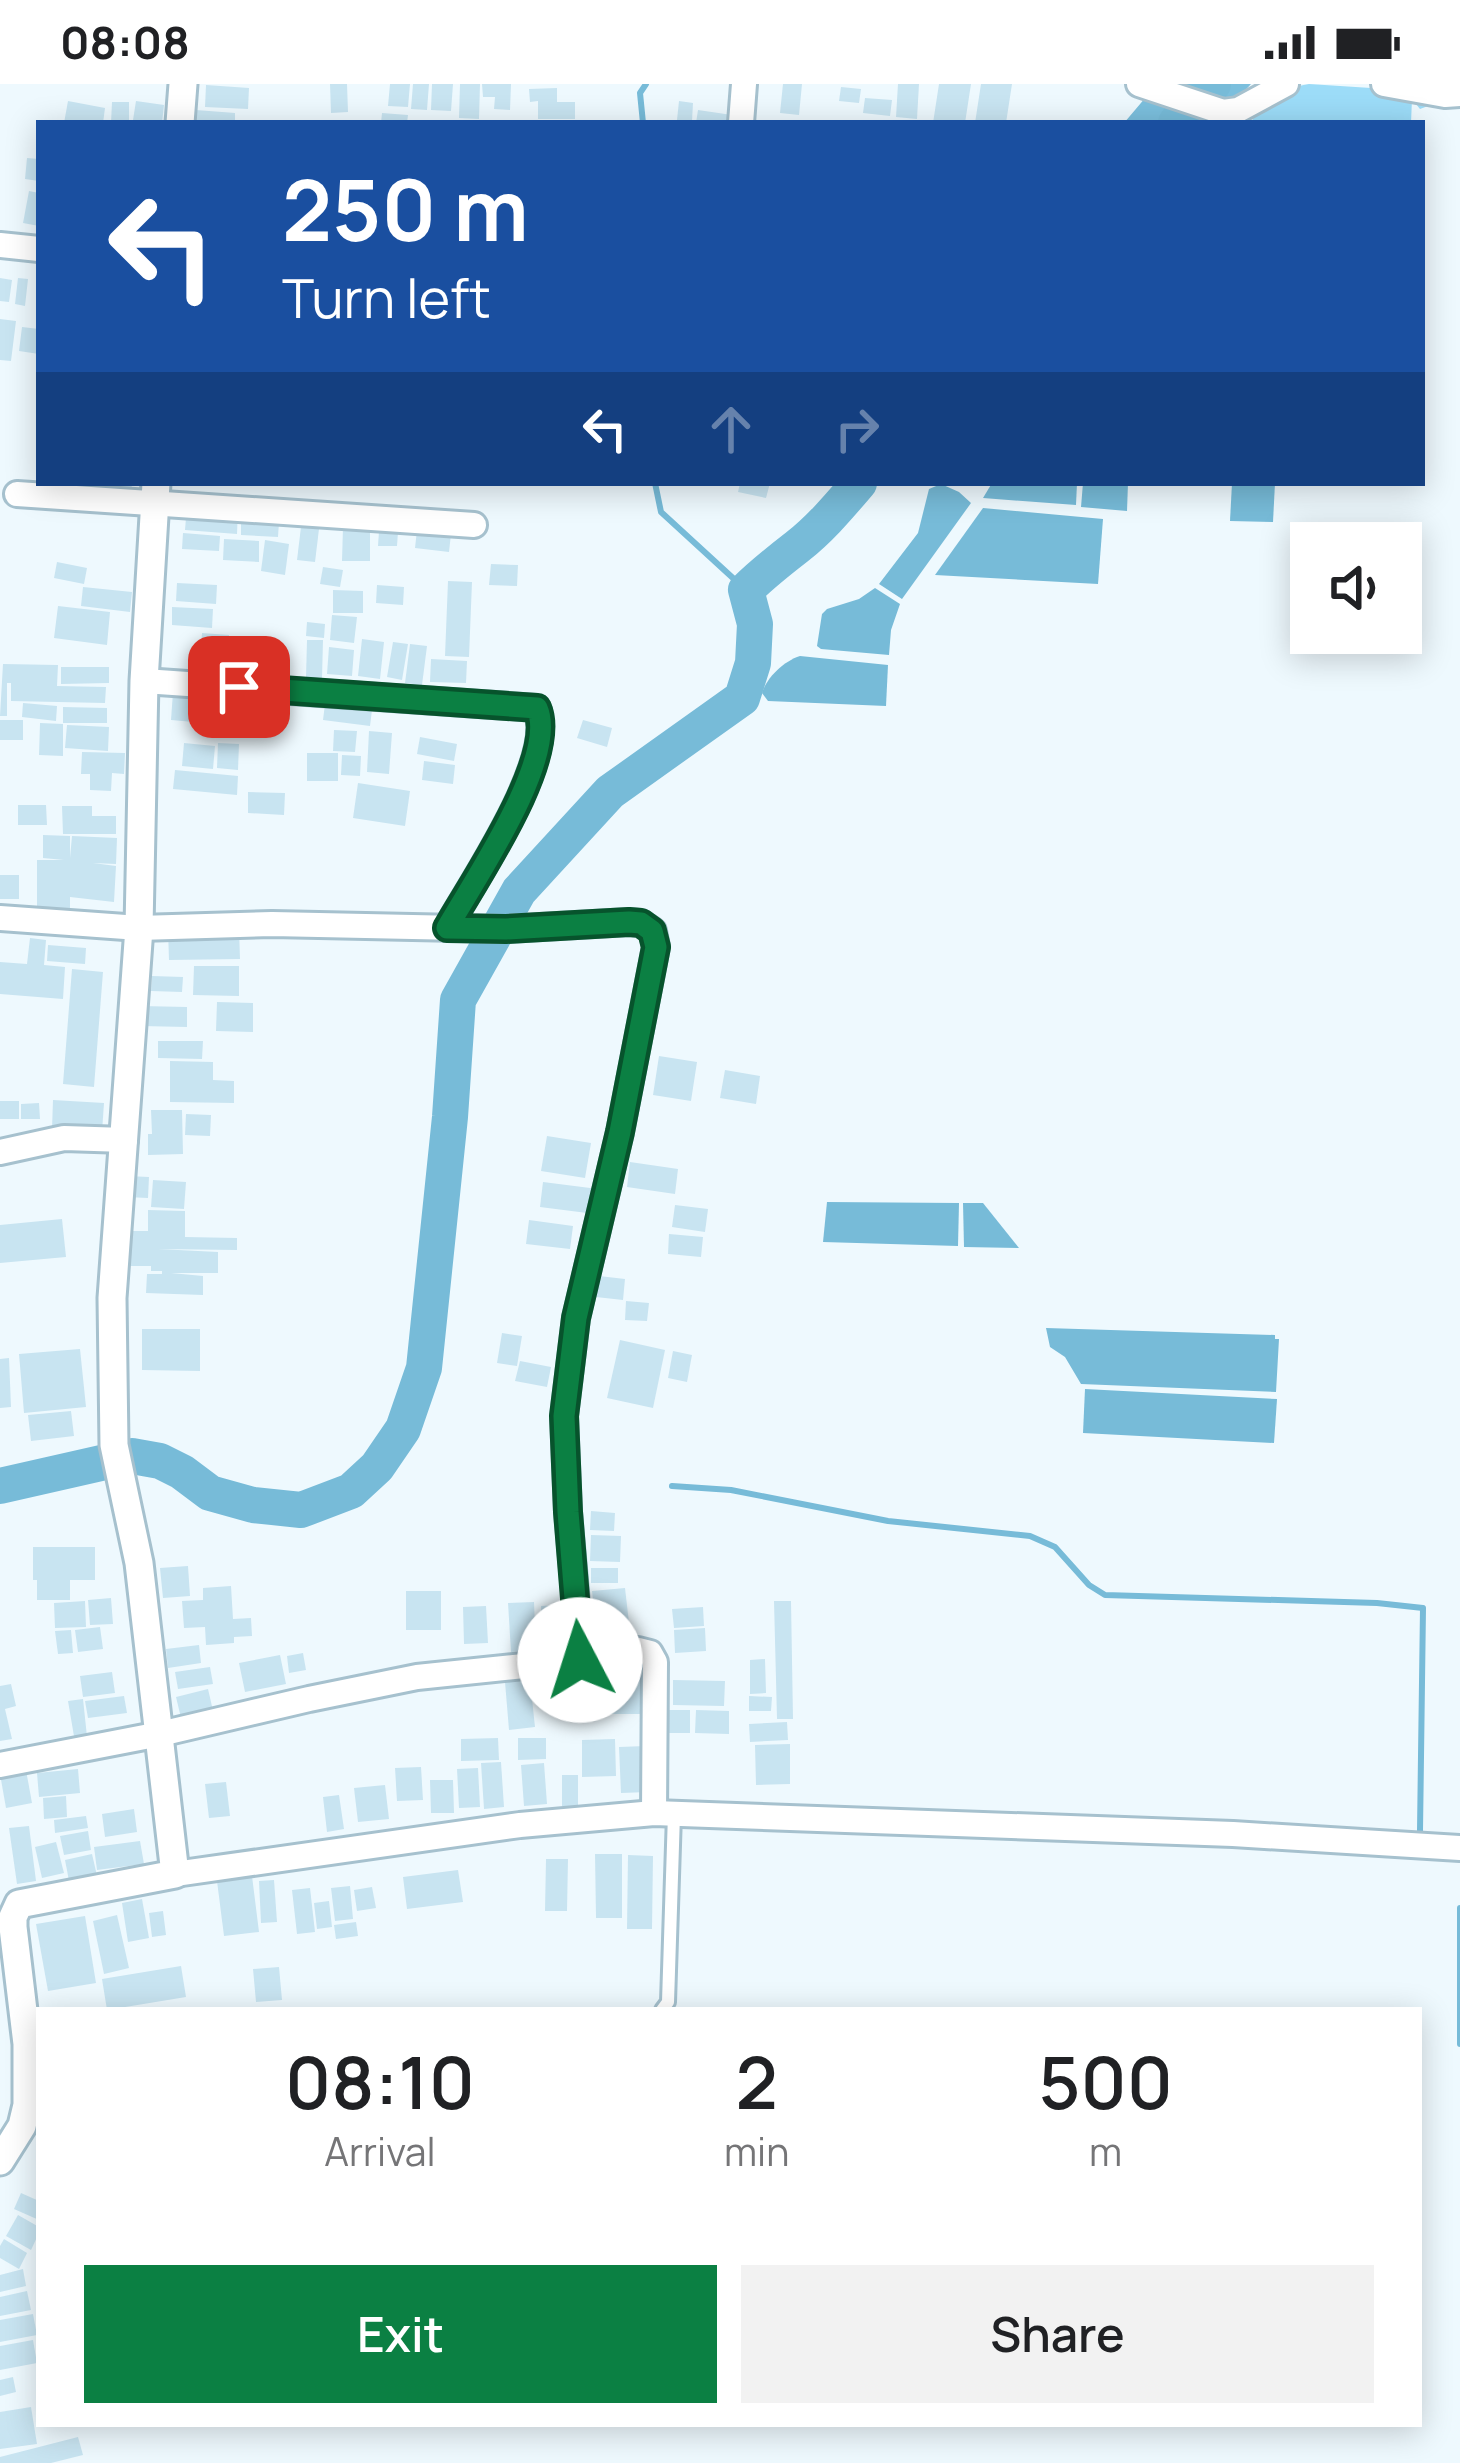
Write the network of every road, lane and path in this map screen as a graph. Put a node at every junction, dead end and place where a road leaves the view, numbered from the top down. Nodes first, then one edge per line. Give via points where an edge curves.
1 (183, 84) edge
2 (744, 84) edge
3 (1138, 84) edge
4 (1286, 84) edge
5 (1384, 84) edge
6 (1460, 94) edge
7 (180, 120) edge
8 (741, 120) edge
9 (0, 245) edge
10 (36, 249) edge
11 (155, 492) edge
12 (17, 494) dead end
13 (474, 525) dead end
14 (143, 681) junction
15 (0, 918) edge
16 (139, 928) junction
17 (453, 928) junction
18 (125, 1139) junction
19 (0, 1152) edge
20 (580, 1660) junction
21 (160, 1734) junction
22 (0, 1765) edge
23 (664, 1814) junction
24 (1460, 1847) edge
25 (175, 1874) junction
26 (10, 1906) edge
27 (664, 2007) edge
28 (0, 2162) edge

1 - 7 street
2 - 8 street
3 - 4 street via 1223,112
5 - 6 street
9 - 10 street
11 - 12 street
11 - 13 street via 303,515
11 - 14 street
14 - 16 street
14 - 17 street via 537,708 543,731 533,768
15 - 16 street
16 - 17 street
16 - 18 street
17 - 20 street via 641,923 656,947 576,1318 564,1416
18 - 19 street via 64,1138
18 - 21 street via 112,1298 115,1444
20 - 21 street via 417,1677
20 - 23 street via 638,1650 654,1657
21 - 22 street
21 - 25 street
23 - 24 street
23 - 25 street via 520,1825
23 - 27 lane
25 - 26 street
26 - 28 street via 27,2105

